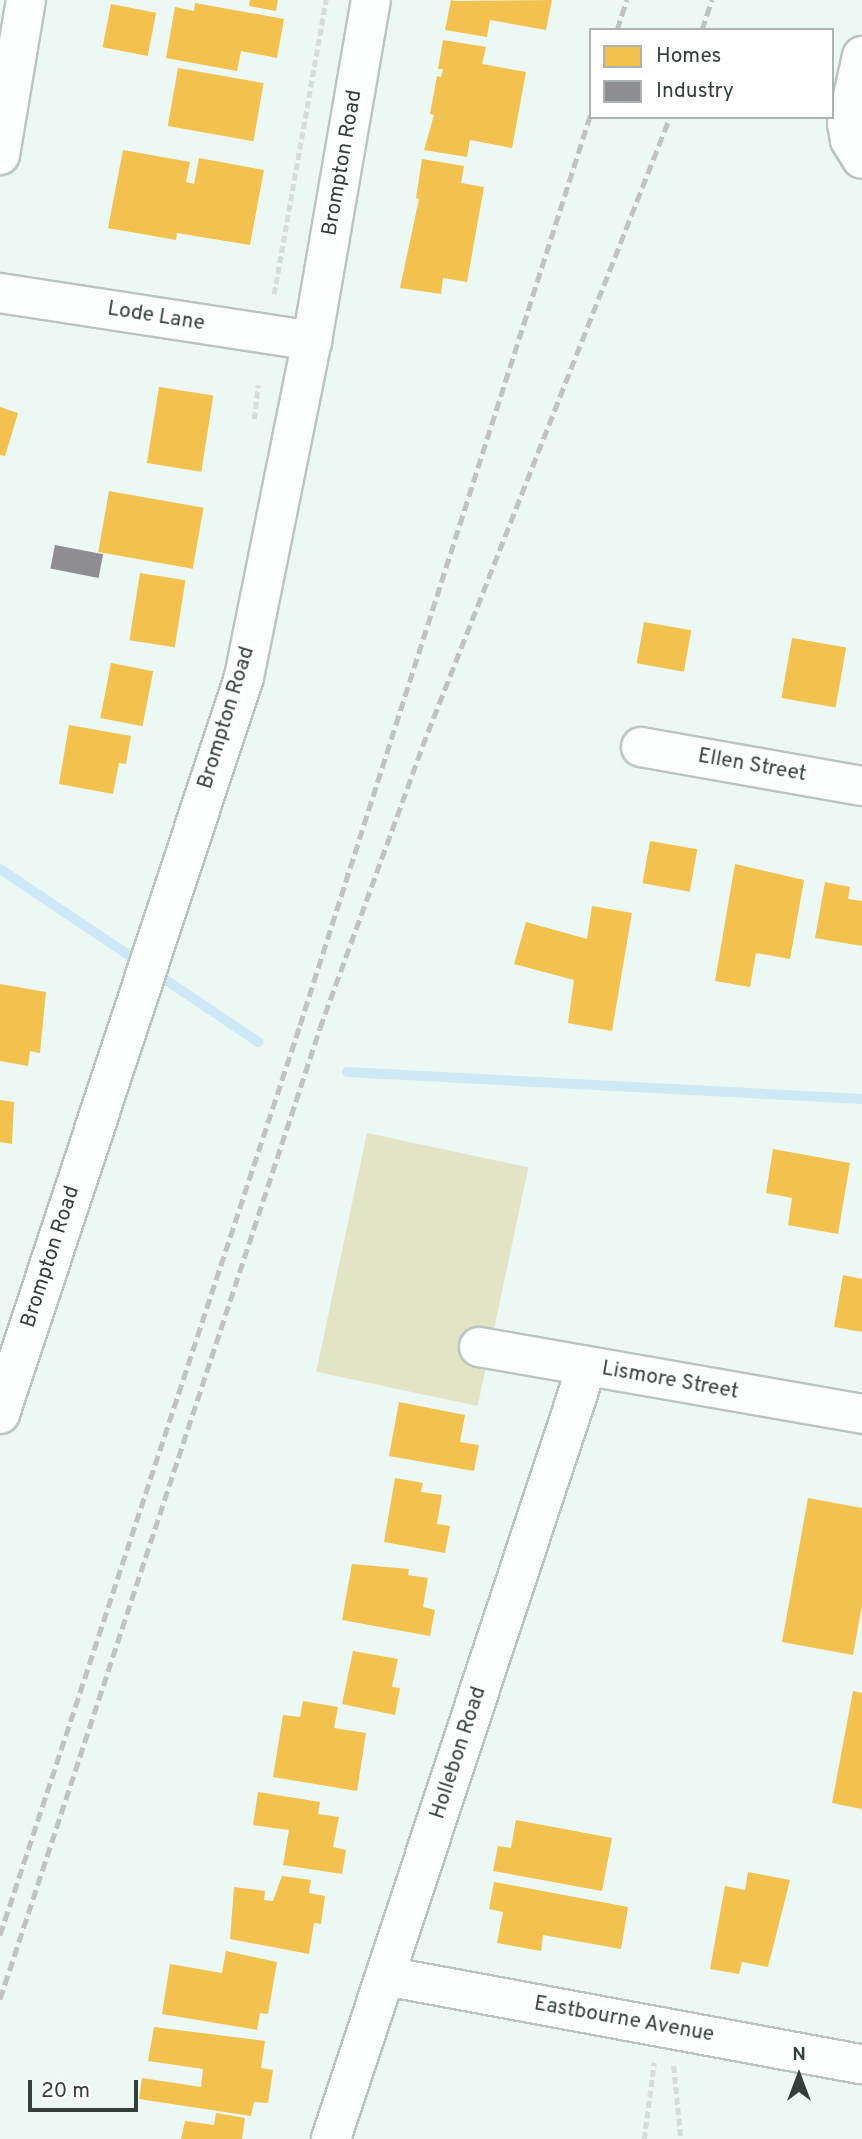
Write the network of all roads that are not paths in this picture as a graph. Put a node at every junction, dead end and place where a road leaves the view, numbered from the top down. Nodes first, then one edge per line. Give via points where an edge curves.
1 (26, 0) edge
2 (371, 0) edge
3 (862, 56) edge
4 (0, 155) edge
5 (862, 159) edge
6 (0, 293) edge
7 (312, 341) junction
8 (641, 747) dead end
9 (862, 786) edge
10 (479, 1347) dead end
11 (587, 1366) junction
12 (0, 1414) edge
13 (862, 1414) edge
14 (385, 1976) junction
15 (862, 2064) edge
16 (331, 2139) edge

1 - 4 street
2 - 7 street, Brompton Road
3 - 5 street via 850,91 847,123 850,140
6 - 7 street, Lode Lane
7 - 12 street, Brompton Road via 244,677
8 - 9 street, Ellen Street
10 - 11 street, Lismore Street
11 - 13 street, Lismore Street
11 - 14 street, Hollebon Road
14 - 15 street, Eastbourne Avenue
14 - 16 street, Hollebon Road

